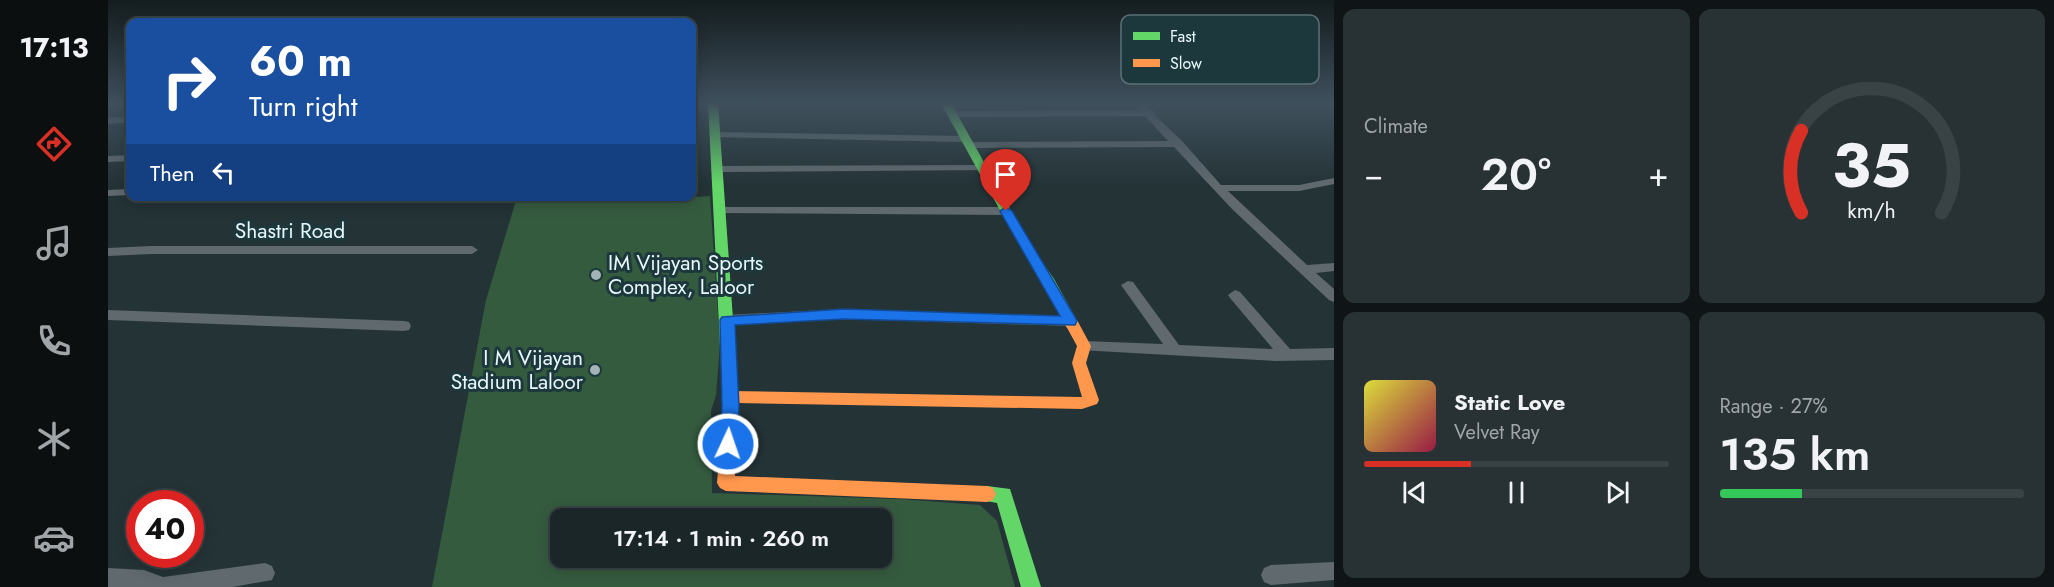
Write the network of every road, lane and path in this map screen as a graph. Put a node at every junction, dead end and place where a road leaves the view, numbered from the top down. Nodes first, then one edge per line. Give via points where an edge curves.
1 (714, 130) edge
2 (962, 130) edge
3 (1167, 130) edge
4 (714, 135) junction
5 (968, 142) junction
6 (1179, 144) junction
7 (126, 158) edge
8 (108, 159) edge
9 (982, 168) junction
10 (716, 169) junction
11 (1334, 181) edge
12 (1220, 189) junction
13 (126, 192) edge
14 (108, 193) edge
15 (720, 211) junction
16 (1006, 211) junction
17 (472, 250) dead end
18 (108, 252) edge
19 (1334, 267) edge
20 (1304, 270) junction
21 (1128, 285) dead end
22 (1235, 295) dead end
23 (1334, 297) edge
24 (108, 315) edge
25 (727, 320) junction
26 (1070, 321) junction
27 (404, 326) dead end
28 (1084, 346) junction
29 (1175, 351) junction
30 (1334, 354) edge
31 (1286, 355) junction
32 (730, 397) junction
33 (1334, 571) edge
34 (265, 573) dead end
35 (1271, 575) dead end
36 (108, 578) edge
37 (163, 587) edge
38 (1031, 587) edge

1 - 4 street
2 - 5 street
3 - 6 street
4 - 5 street
4 - 10 street
5 - 6 street
5 - 9 street
6 - 12 street
7 - 8 street
9 - 10 street
9 - 16 street
10 - 15 street
11 - 12 street via 1299,188
12 - 20 street
13 - 14 street
15 - 16 street
15 - 25 street
16 - 26 street
17 - 18 street, Shastri Road
19 - 20 street
20 - 23 street
21 - 29 street
22 - 31 street
24 - 27 street
25 - 26 street via 844,314
25 - 32 street
26 - 28 street
28 - 29 street
28 - 32 street via 1079,363 1091,400 1082,403
29 - 31 street
30 - 31 street
32 - 38 street via 726,483 1004,495
33 - 35 street
34 - 37 street
36 - 37 street via 144,580

